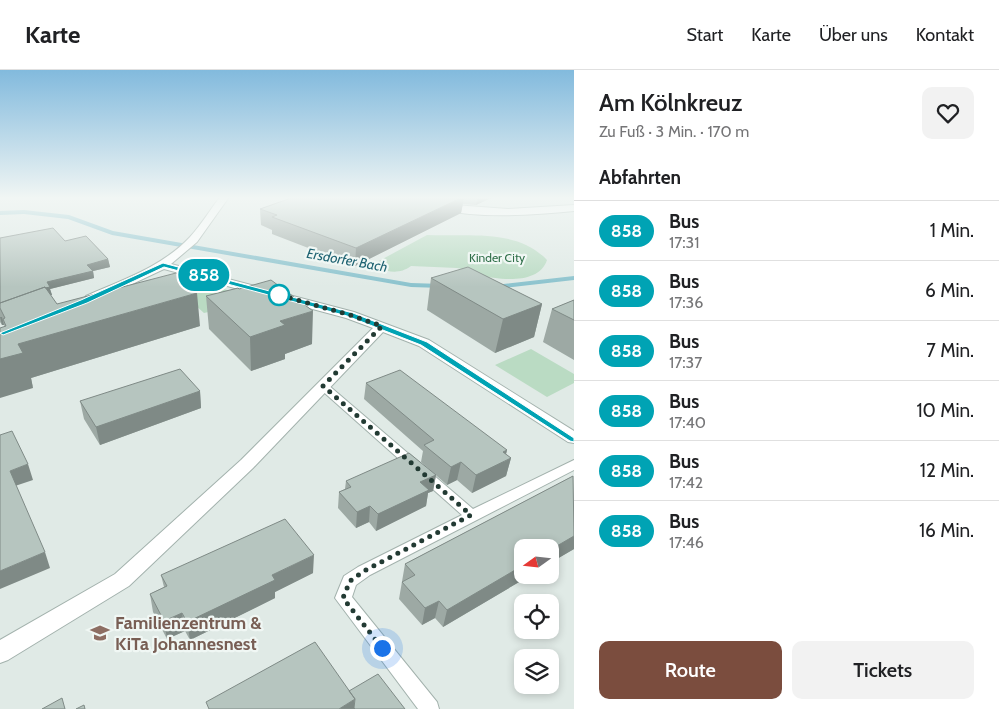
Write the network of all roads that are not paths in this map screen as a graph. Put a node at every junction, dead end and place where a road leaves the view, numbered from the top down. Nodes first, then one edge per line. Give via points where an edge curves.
1 (203, 227) edge
2 (168, 261) junction
3 (75, 305) edge
4 (382, 326) junction
5 (323, 386) junction
6 (574, 438) edge
7 (574, 464) edge
8 (471, 515) junction
9 (0, 652) edge
10 (430, 709) edge

1 - 2 street via 192,241
2 - 3 street
2 - 4 street
4 - 5 street
4 - 6 street via 424,343
5 - 8 lane
5 - 9 street via 247,464 122,580
7 - 8 lane
8 - 10 lane via 364,571 350,581 343,598

